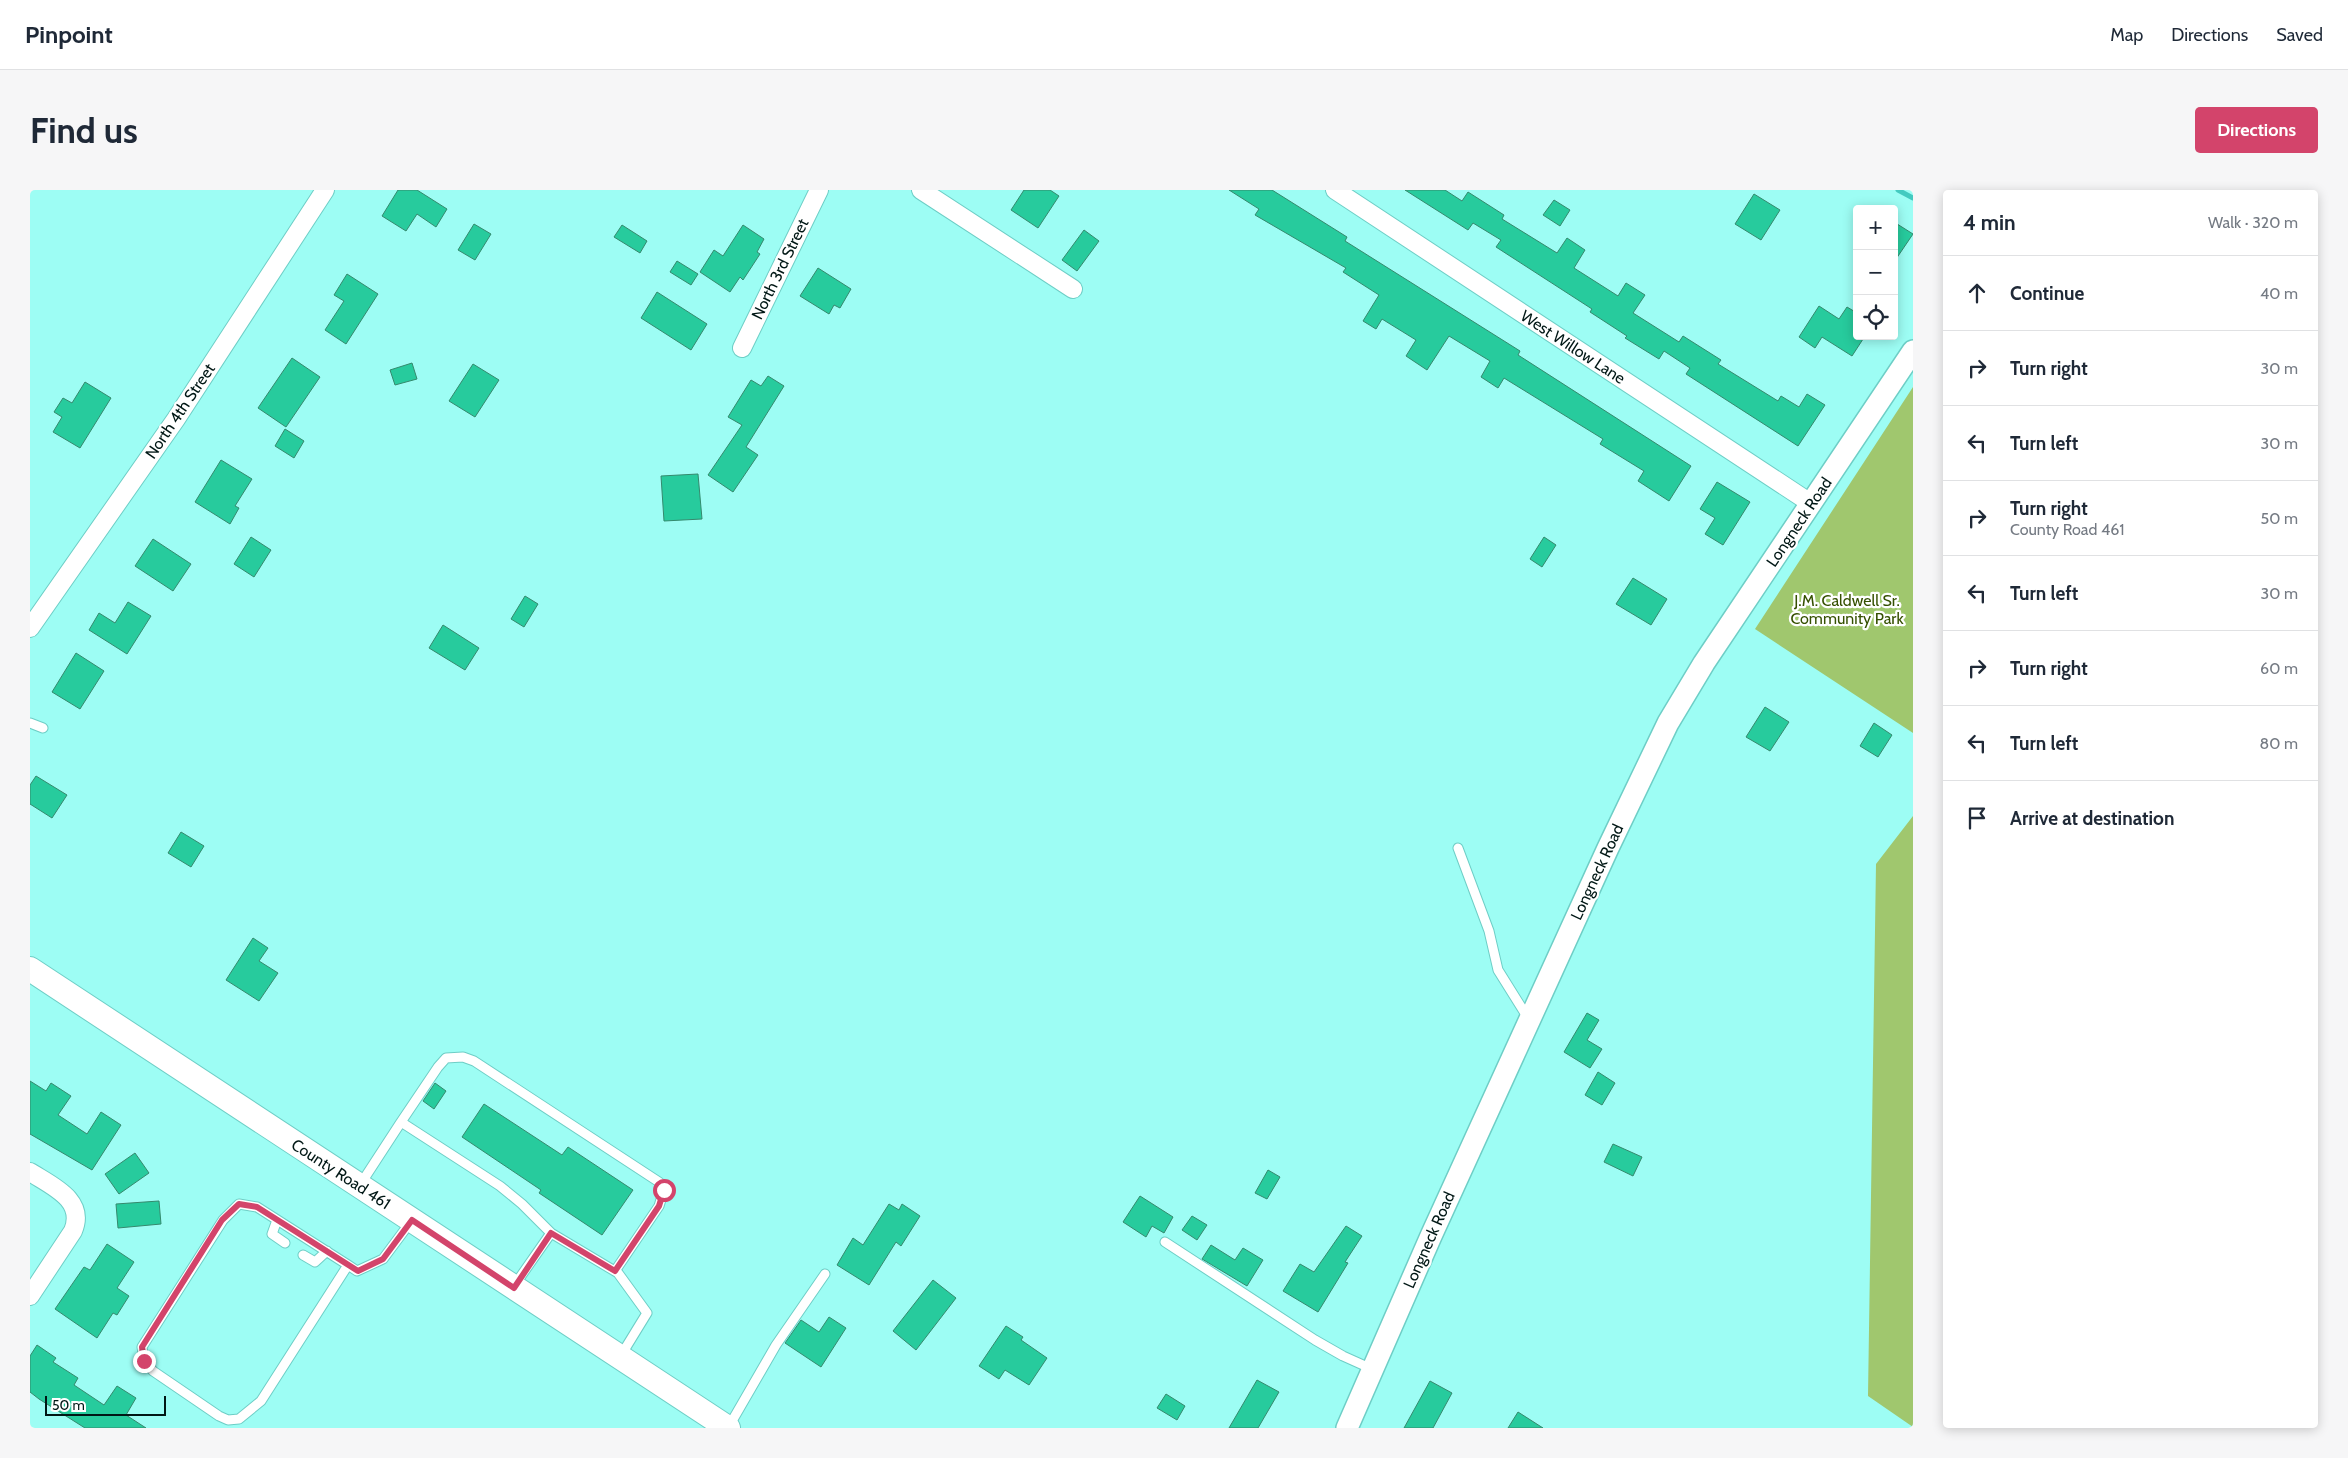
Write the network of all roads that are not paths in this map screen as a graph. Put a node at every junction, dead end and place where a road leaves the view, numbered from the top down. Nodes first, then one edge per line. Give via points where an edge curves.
1 (325, 190) edge
2 (819, 190) edge
3 (921, 190) edge
4 (1335, 190) edge
5 (1073, 289) dead end
6 (742, 348) dead end
7 (1913, 351) edge
8 (1812, 504) junction
9 (30, 628) edge
10 (30, 723) edge
11 (43, 728) dead end
12 (1458, 848) dead end
13 (30, 969) edge
14 (1529, 1021) junction
15 (401, 1122) junction
16 (30, 1172) edge
17 (360, 1186) junction
18 (277, 1220) junction
19 (412, 1220) junction
20 (551, 1233) junction
21 (1165, 1242) dead end
22 (285, 1243) dead end
23 (326, 1251) junction
24 (303, 1255) dead end
25 (348, 1265) junction
26 (615, 1271) junction
27 (825, 1274) dead end
28 (514, 1288) junction
29 (30, 1296) edge
30 (620, 1357) junction
31 (1372, 1369) junction
32 (728, 1428) edge
33 (1347, 1428) edge

1 - 9 street, North 4th Street via 176,419
2 - 6 street, North 3rd Street
3 - 5 street
4 - 8 street, West Willow Lane
7 - 8 street, Longneck Road
8 - 14 street, Longneck Road via 1677,708
10 - 11 lane
12 - 14 lane via 1488,931 1498,970
13 - 17 main road, County Road 461
14 - 31 street, Longneck Road
15 - 17 lane
15 - 20 lane via 500,1186
15 - 26 lane via 446,1058 463,1057 474,1061 659,1182 664,1190 659,1206
16 - 29 street via 68,1197 77,1212 74,1231
17 - 19 main road, County Road 461
18 - 22 lane via 272,1234
18 - 23 lane
18 - 25 lane via 257,1207 239,1204 222,1220 142,1347 144,1361 153,1372 219,1416 228,1420 239,1419 261,1401
19 - 25 lane via 383,1259 358,1271
19 - 28 main road, County Road 461
20 - 26 lane
20 - 28 lane
21 - 31 lane via 1315,1340
23 - 24 lane via 315,1262
23 - 25 lane
26 - 30 lane via 647,1313
27 - 32 lane via 776,1344
28 - 30 main road, County Road 461
30 - 32 main road, County Road 461
31 - 33 street, Longneck Road

